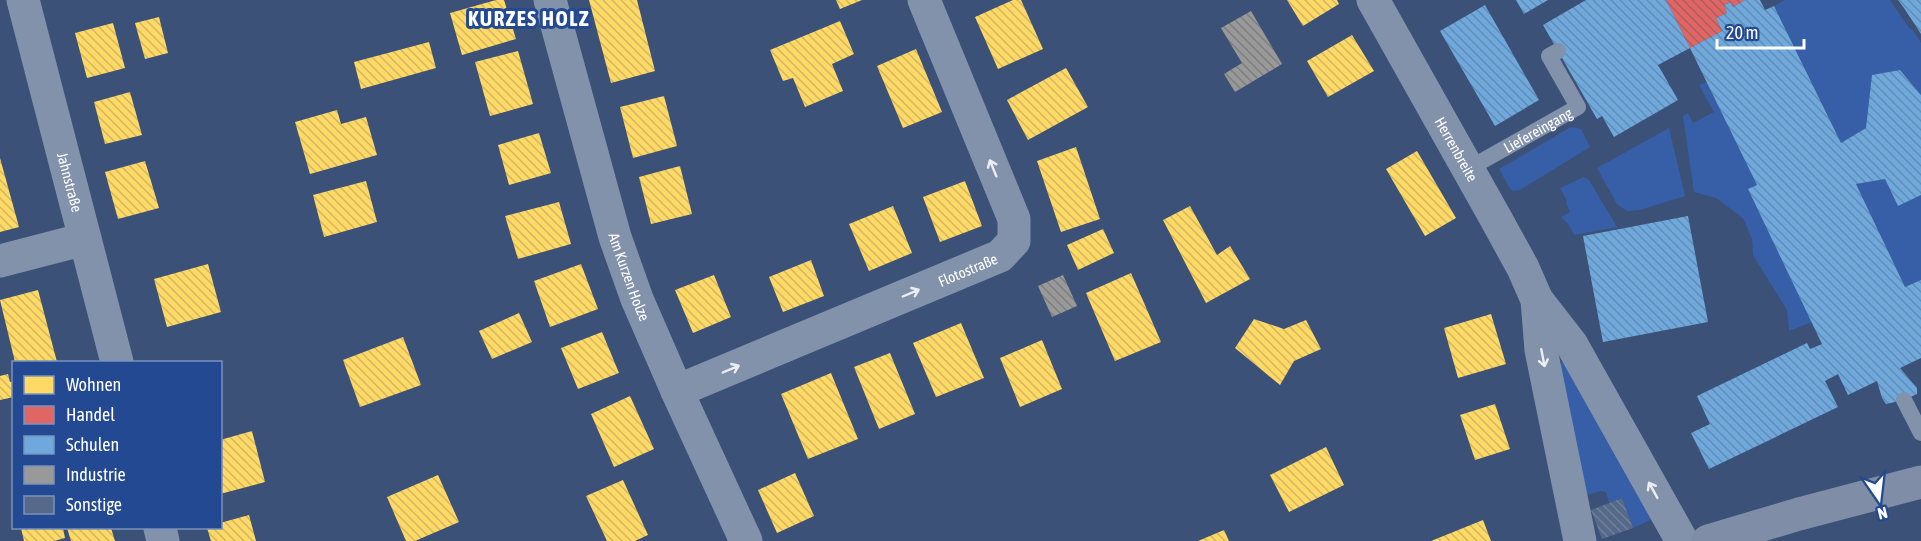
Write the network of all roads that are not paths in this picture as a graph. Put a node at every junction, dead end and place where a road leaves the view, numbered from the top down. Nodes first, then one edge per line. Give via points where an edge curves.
1 (24, 0) edge
2 (550, 0) edge
3 (924, 0) edge
4 (1373, 0) edge
5 (1558, 51) dead end
6 (1468, 169) junction
7 (85, 239) junction
8 (0, 261) edge
9 (1537, 300) junction
10 (116, 361) edge
11 (677, 391) junction
12 (1904, 400) dead end
13 (1921, 434) edge
14 (1921, 482) edge
15 (746, 541) edge
16 (1580, 541) edge
17 (1682, 541) edge
18 (1708, 541) edge

1 - 7 street, Jahnstraße
2 - 11 street, Am Kurzen Holze via 615,237
11 -> 3 street, Flotostraße via 1000,256 1014,240 1014,219
4 - 6 street, Herrenbreite
5 - 6 lane, Liefereingang via 1549,56 1578,107
6 - 9 street, Herrenbreite
7 - 8 street
7 - 10 street, Jahnstraße
9 -> 16 street, Herrenbreite via 1541,350
17 -> 9 street, Herrenbreite via 1572,345
11 - 15 street, Am Kurzen Holze
12 - 13 lane
14 - 18 main road

